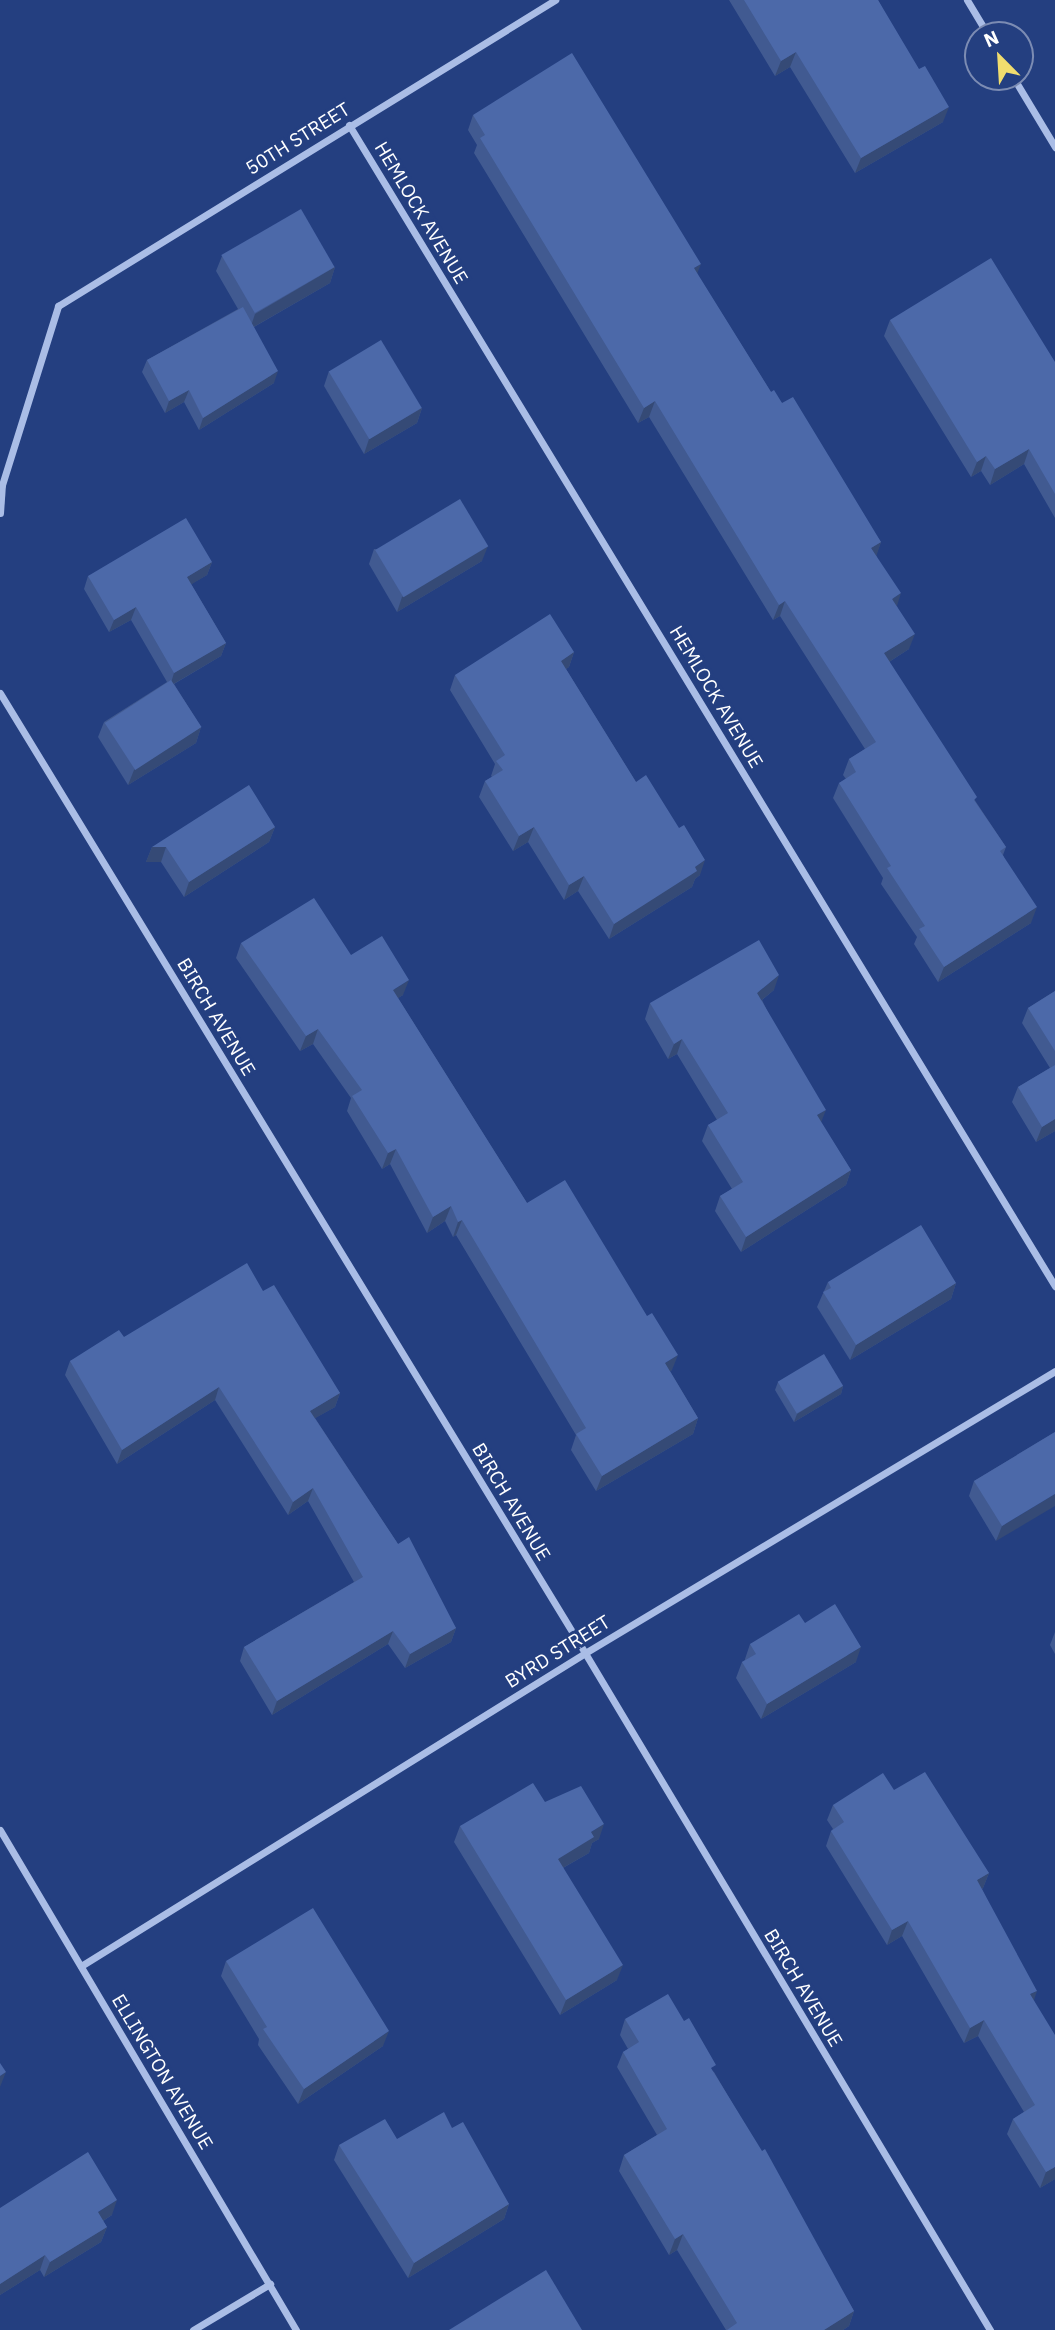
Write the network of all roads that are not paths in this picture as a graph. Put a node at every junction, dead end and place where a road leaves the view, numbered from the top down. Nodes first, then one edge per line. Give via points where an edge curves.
1 (555, 0) edge
2 (967, 0) edge
3 (980, 21) edge
4 (1021, 91) edge
5 (349, 125) junction
6 (1055, 147) edge
7 (0, 513) edge
8 (0, 692) edge
9 (1055, 1286) edge
10 (1055, 1371) edge
11 (585, 1653) junction
12 (0, 1830) edge
13 (81, 1966) junction
14 (270, 2284) junction
15 (192, 2330) edge
16 (296, 2330) edge
17 (990, 2330) edge

1 - 5 street, 50TH STREET
2 - 3 street
4 - 6 street
5 - 7 street, 50TH STREET via 58,306 2,485
5 - 9 street, HEMLOCK AVENUE
8 - 11 street, BIRCH AVENUE
10 - 11 street, BYRD STREET
11 - 13 street, BYRD STREET
11 - 17 street, BIRCH AVENUE
12 - 13 street, ELLINGTON AVENUE
13 - 14 street, ELLINGTON AVENUE
14 - 15 street
14 - 16 street, ELLINGTON AVENUE

